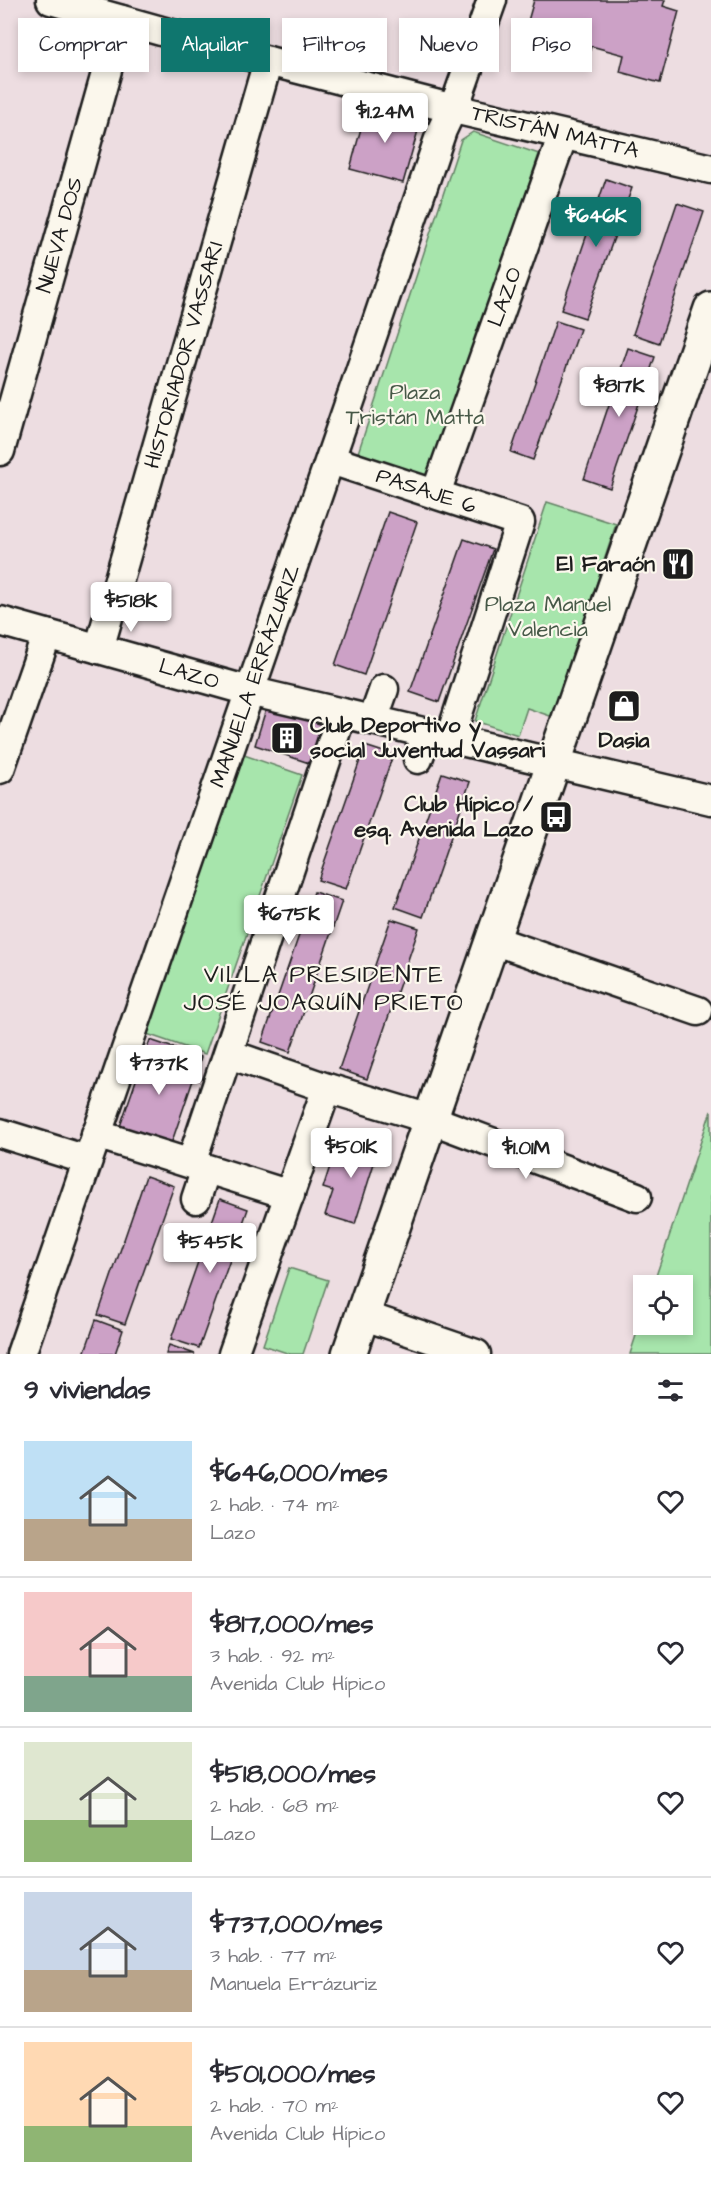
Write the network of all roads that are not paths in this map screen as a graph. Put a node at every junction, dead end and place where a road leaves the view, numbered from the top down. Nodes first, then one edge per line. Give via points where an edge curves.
1 (51, 0) edge
2 (492, 0) edge
3 (114, 18) edge
4 (270, 62) edge
5 (106, 72) edge
6 (265, 72) edge
7 (453, 109) junction
8 (563, 135) junction
9 (711, 170) edge
10 (711, 309) edge
11 (0, 451) edge
12 (331, 460) junction
13 (436, 493) junction
14 (0, 621) edge
15 (47, 634) junction
16 (99, 649) junction
17 (384, 689) dead end
18 (249, 691) junction
19 (342, 713) junction
20 (373, 720) junction
21 (432, 743) junction
22 (555, 763) junction
23 (0, 769) edge
24 (711, 800) edge
25 (493, 940) junction
26 (698, 1011) dead end
27 (229, 1054) junction
28 (327, 1088) junction
29 (430, 1119) junction
30 (0, 1133) edge
31 (91, 1147) junction
32 (199, 1166) junction
33 (290, 1195) junction
34 (637, 1197) dead end
35 (196, 1199) dead end
36 (362, 1315) junction
37 (21, 1354) edge
38 (233, 1354) edge
39 (349, 1354) edge
40 (476, 1354) edge

1 - 3 street, TRISTÁN MATTA
2 - 7 street, MANUELA ERRÁZURIZ
4 - 7 street, TRISTÁN MATTA
5 - 11 street, NUEVA DOS
6 - 16 street, HISTORIADOR VASSARI
7 - 8 street, TRISTÁN MATTA
7 - 12 street, MANUELA ERRÁZURIZ via 442,130
8 - 9 street, TRISTÁN MATTA via 650,164
8 - 13 street, LAZO
10 - 22 main road
12 - 13 street, PASAJE 6
12 - 18 street, MANUELA ERRÁZURIZ
13 - 21 street, PASAJE 6 via 520,522
14 - 15 street, LAZO
15 - 16 street, LAZO
15 - 23 street
16 - 18 street, LAZO
17 - 20 street
18 - 19 street, LAZO
18 - 31 street, MANUELA ERRÁZURIZ
19 - 20 street, LAZO
19 - 27 street
20 - 21 street, LAZO
21 - 22 street, LAZO
22 - 24 street, LAZO
22 - 25 main road
25 - 26 street
25 - 29 main road
27 - 28 street
27 - 32 street
28 - 29 street
28 - 33 street
29 - 34 street
29 - 36 main road
30 - 31 street
31 - 32 street
31 - 37 street, MANUELA ERRÁZURIZ
32 - 33 street
32 - 35 street
33 - 38 street
36 - 39 main road
36 - 40 street

